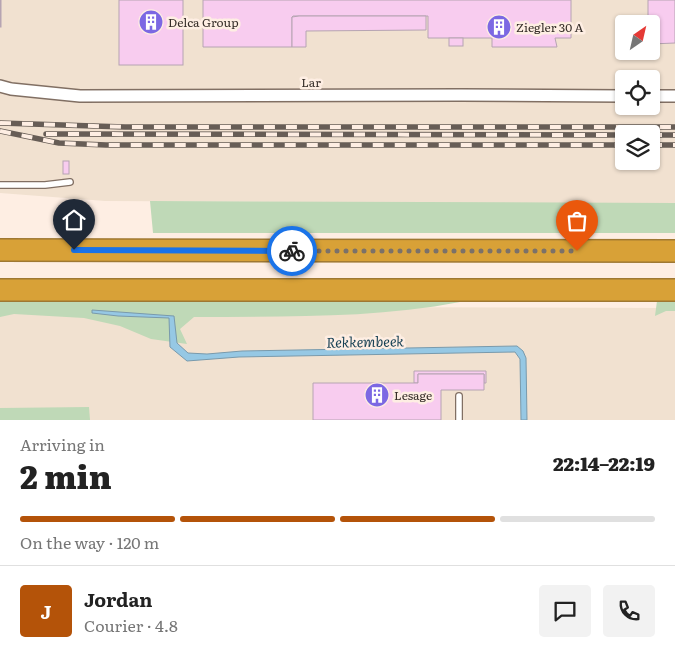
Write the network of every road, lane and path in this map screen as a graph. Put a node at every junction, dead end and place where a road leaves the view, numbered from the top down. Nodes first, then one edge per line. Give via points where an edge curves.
1 (0, 86) edge
2 (615, 96) edge
3 (660, 96) edge
4 (675, 96) edge
5 (70, 182) dead end
6 (0, 185) edge
7 (0, 250) edge
8 (675, 251) edge
9 (0, 290) edge
10 (675, 290) edge
11 (459, 396) dead end
12 (459, 420) edge

1 - 2 street, Lar via 80,96
3 - 4 street
5 - 6 lane via 45,186
7 - 8 highway
9 - 10 highway
11 - 12 lane

